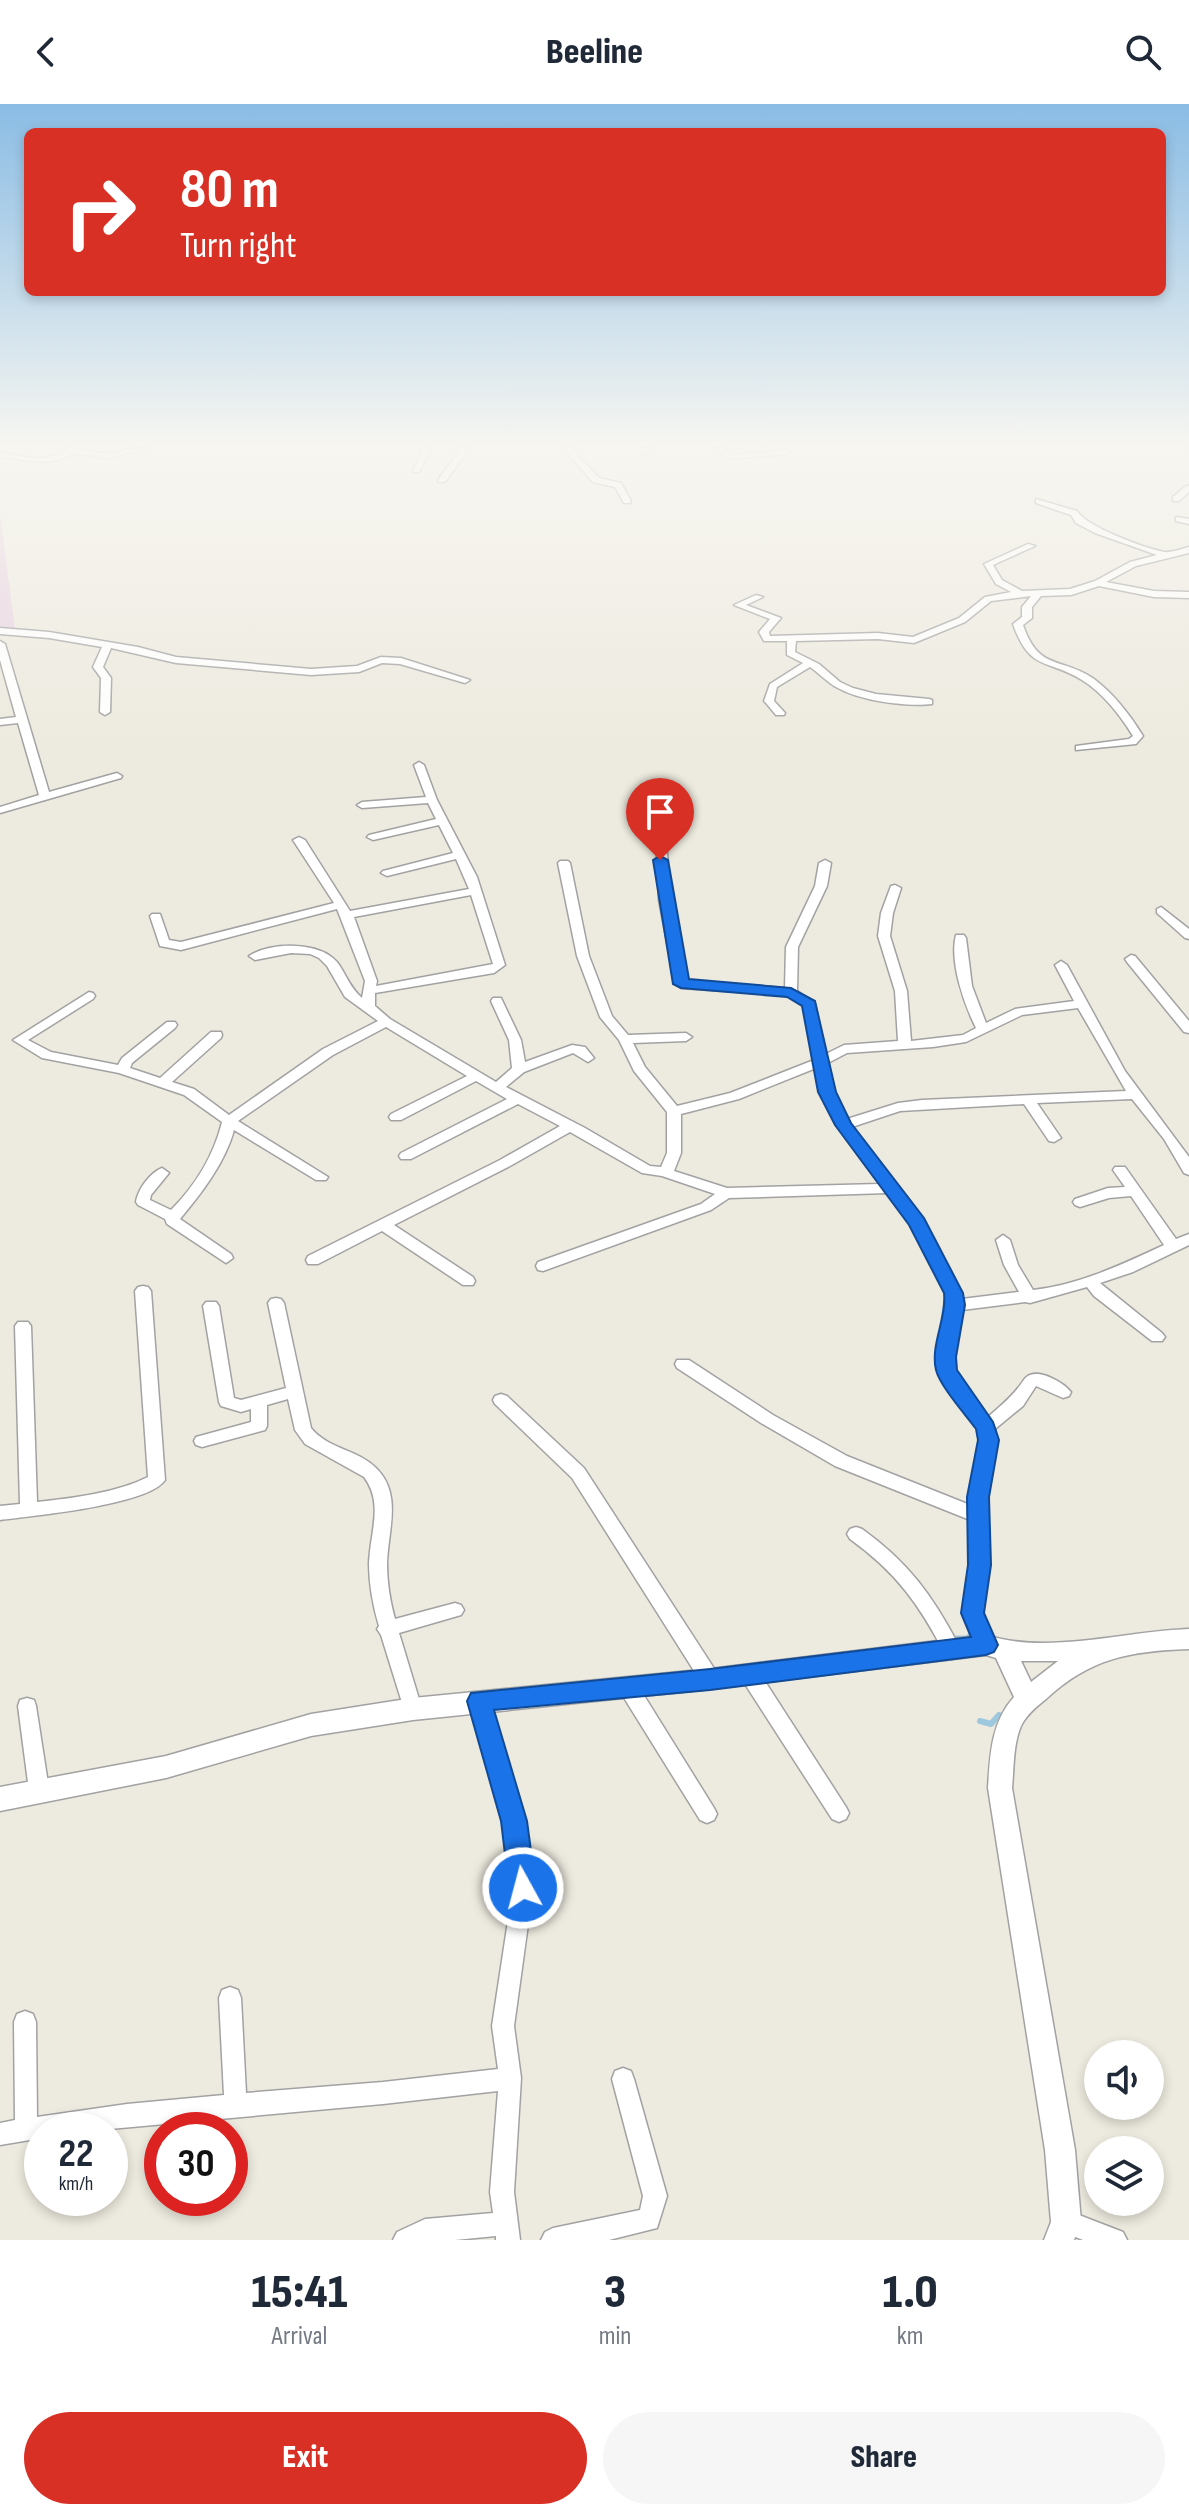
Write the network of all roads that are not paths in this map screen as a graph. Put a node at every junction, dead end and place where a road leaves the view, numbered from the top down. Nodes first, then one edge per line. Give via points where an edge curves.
1 (1027, 548) edge
2 (1145, 548) edge
3 (1189, 550) edge
4 (1165, 555) junction
5 (1098, 583) junction
6 (1021, 594) junction
7 (1037, 595) junction
8 (1189, 595) edge
9 (759, 597) dead end
10 (0, 631) edge
11 (792, 637) junction
12 (0, 644) edge
13 (108, 645) junction
14 (810, 663) junction
15 (465, 680) dead end
16 (14, 691) junction
17 (0, 693) edge
18 (929, 702) dead end
19 (105, 712) dead end
20 (780, 713) dead end
21 (22, 719) junction
22 (0, 722) edge
23 (1080, 748) dead end
24 (419, 765) dead end
25 (117, 776) dead end
26 (45, 798) junction
27 (432, 800) junction
28 (362, 805) dead end
29 (658, 806) dead end
30 (0, 810) edge
31 (442, 821) junction
32 (373, 837) dead end
33 (299, 840) dead end
34 (458, 855) junction
35 (564, 863) dead end
36 (825, 863) dead end
37 (387, 873) dead end
38 (895, 888) dead end
39 (474, 891) junction
40 (344, 910) junction
41 (1161, 911) dead end
42 (156, 916) dead end
43 (1189, 935) edge
44 (960, 938) dead end
45 (255, 956) dead end
46 (1131, 959) dead end
47 (1061, 965) dead end
48 (372, 990) junction
49 (791, 992) junction
50 (89, 996) dead end
51 (497, 1001) dead end
52 (1082, 1004) junction
53 (368, 1006) junction
54 (386, 1022) junction
55 (171, 1025) dead end
56 (1189, 1029) edge
57 (983, 1030) junction
58 (216, 1035) dead end
59 (686, 1037) dead end
60 (625, 1039) junction
61 (905, 1045) junction
62 (588, 1058) dead end
63 (822, 1061) junction
64 (519, 1069) junction
65 (122, 1070) junction
66 (476, 1076) junction
67 (164, 1082) junction
68 (497, 1088) junction
69 (1134, 1095) junction
70 (1027, 1098) junction
71 (517, 1099) junction
72 (674, 1111) junction
73 (396, 1117) dead end
74 (229, 1121) junction
75 (843, 1125) junction
76 (570, 1126) junction
77 (1054, 1138) dead end
78 (406, 1156) dead end
79 (1120, 1170) dead end
80 (1189, 1170) edge
81 (664, 1172) junction
82 (162, 1173) dead end
83 (321, 1177) dead end
84 (890, 1188) junction
85 (1134, 1191) junction
86 (726, 1193) junction
87 (1080, 1202) dead end
88 (173, 1217) junction
89 (383, 1225) junction
90 (1189, 1239) edge
91 (1003, 1240) dead end
92 (1172, 1245) junction
93 (226, 1258) dead end
94 (313, 1260) dead end
95 (543, 1266) dead end
96 (468, 1281) dead end
97 (1090, 1281) junction
98 (143, 1291) dead end
99 (1030, 1298) junction
100 (276, 1303) dead end
101 (955, 1305) junction
102 (211, 1306) dead end
103 (23, 1326) dead end
104 (1157, 1337) dead end
105 (683, 1364) dead end
106 (296, 1391) junction
107 (1063, 1392) dead end
108 (501, 1400) dead end
109 (259, 1401) junction
110 (986, 1427) junction
111 (202, 1441) dead end
112 (29, 1510) junction
113 (0, 1513) edge
114 (978, 1516) junction
115 (856, 1534) dead end
116 (455, 1610) dead end
117 (386, 1629) junction
118 (1189, 1639) edge
119 (995, 1648) junction
120 (952, 1650) junction
121 (1098, 1651) junction
122 (750, 1675) junction
123 (710, 1679) junction
124 (628, 1687) junction
125 (1028, 1700) junction
126 (479, 1701) junction
127 (27, 1706) dead end
128 (413, 1709) junction
129 (39, 1790) junction
130 (0, 1799) edge
131 (839, 1813) dead end
132 (707, 1814) dead end
133 (230, 1998) dead end
134 (25, 2022) dead end
135 (510, 2078) junction
136 (623, 2079) dead end
137 (236, 2104) junction
138 (26, 2112) edge
139 (128, 2117) edge
140 (24, 2129) edge
141 (0, 2134) edge
142 (1062, 2231) edge
143 (507, 2232) edge
144 (405, 2240) edge
145 (553, 2240) edge
146 (1115, 2240) edge

1 - 6 street via 988,564 999,582
2 - 4 street
3 - 4 street
4 - 5 street via 1133,564
5 - 7 street
5 - 8 street
6 - 7 street
6 - 11 street via 988,599 962,620 914,640
7 - 23 street via 1027,607 1026,620 1018,623 1027,648 1044,664 1090,681 1138,736 1132,742
9 - 11 street via 738,605 776,618 764,632 767,639
10 - 13 street
11 - 14 street via 790,653
12 - 16 street
13 - 15 street via 176,660 311,672 401,661
13 - 19 street via 98,667 106,678
14 - 18 street via 850,690
14 - 20 street via 773,686 769,701
16 - 17 street
16 - 21 street
21 - 22 street
21 - 26 street
24 - 27 street
25 - 26 street
26 - 30 street
27 - 28 street
27 - 31 street
29 - 49 street via 665,900 681,984
31 - 32 street
31 - 34 street
33 - 40 street
34 - 37 street
34 - 39 street
35 - 60 street via 583,956 606,1017
36 - 49 street via 821,886 792,947
38 - 61 street via 884,936 901,991
39 - 40 street
39 - 48 street via 498,967
40 - 42 street via 181,946 164,943
40 - 48 street
41 - 43 street
44 - 57 street via 967,996
45 - 53 street via 296,947 311,950 336,969 351,998
46 - 56 street
47 - 52 street
48 - 53 street
49 - 63 street via 809,1004
50 - 65 street via 19,1040 47,1055
51 - 64 street via 515,1040
52 - 57 street via 1019,1012
52 - 69 street
53 - 54 street
54 - 66 street
54 - 74 street via 328,1052
55 - 65 street
57 - 61 street via 966,1038
58 - 67 street
59 - 60 street
60 - 72 street via 639,1068
61 - 63 street via 844,1049
62 - 64 street via 576,1049
63 - 72 street via 734,1096
63 - 75 street via 827,1092
64 - 68 street
65 - 67 street
66 - 68 street
66 - 73 street
67 - 74 street via 207,1102
68 - 71 street
69 - 70 street
69 - 80 street via 1173,1140
70 - 75 street via 898,1107
70 - 77 street
71 - 76 street
71 - 78 street
72 - 81 street via 674,1153
74 - 83 street
74 - 88 street via 224,1141 194,1195
75 - 84 street
76 - 81 street via 647,1170
76 - 89 street
79 - 85 street
81 - 86 street
82 - 88 street via 143,1202
84 - 86 street
84 - 101 street via 930,1245
85 - 87 street
85 - 92 street
86 - 95 street via 706,1207
88 - 93 street
89 - 94 street
89 - 96 street
90 - 92 street
91 - 99 street
92 - 97 street
97 - 99 street
97 - 104 street
98 - 112 street via 157,1480 139,1489
99 - 101 street
100 - 106 street
101 - 110 street via 946,1371
102 - 109 street via 227,1402 236,1407
103 - 112 street
105 - 114 street via 841,1461
106 - 109 street
106 - 117 street via 303,1430 311,1443 359,1465 375,1478 381,1492 378,1565
107 - 110 street via 1032,1380 1017,1402
108 - 123 street via 578,1473
109 - 111 street via 259,1426
110 - 114 street via 989,1440
112 - 113 street
114 - 119 street via 973,1613
115 - 120 street via 886,1555 926,1599
116 - 117 street
117 - 128 street
118 - 121 street via 1140,1640
119 - 120 street
119 - 121 street
119 - 125 street
120 - 122 street
121 - 125 street via 1064,1668
122 - 123 street
122 - 131 street
123 - 124 street
124 - 126 street
124 - 132 street
125 - 142 street via 1007,1732 1000,1788 1060,2150
126 - 128 street
126 - 135 street via 514,1821 523,1888 503,2026
127 - 129 street
128 - 129 street via 311,1725 166,1767
129 - 130 street
133 - 137 street
134 - 138 street
135 - 137 street
135 - 143 street via 502,2192
136 - 145 street via 655,2196 649,2220
137 - 139 street
140 - 141 street
142 - 146 street
143 - 144 street via 425,2231

